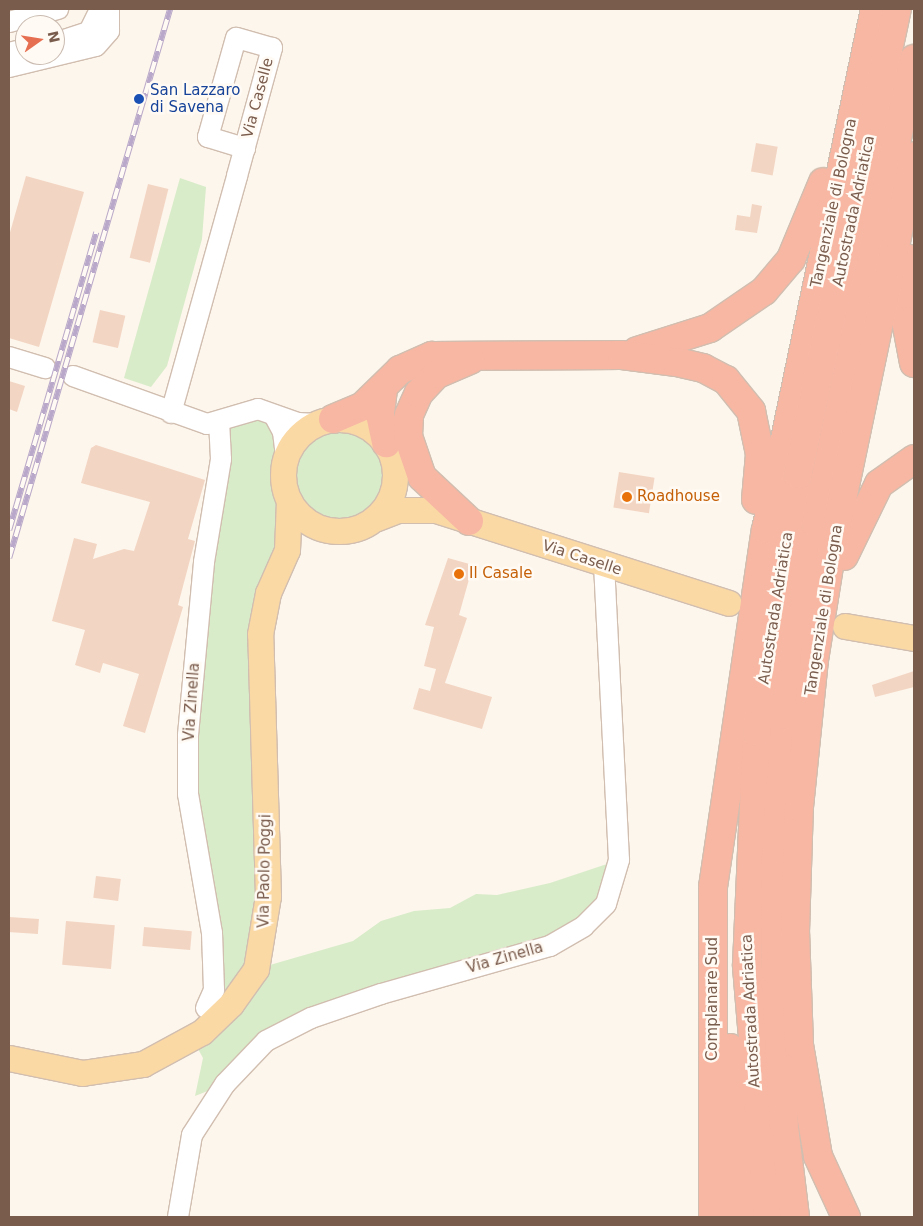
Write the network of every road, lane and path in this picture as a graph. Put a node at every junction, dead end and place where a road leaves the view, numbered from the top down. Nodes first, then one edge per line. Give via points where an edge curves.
1 (58, 9) edge
2 (100, 9) edge
3 (110, 9) edge
4 (875, 9) edge
5 (897, 9) edge
6 (9, 22) edge
7 (65, 40) edge
8 (914, 59) edge
9 (9, 67) edge
10 (858, 88) junction
11 (245, 148) junction
12 (914, 156) edge
13 (914, 208) edge
14 (501, 354) junction
15 (622, 355) junction
16 (9, 357) edge
17 (914, 363) edge
18 (45, 368) dead end
19 (73, 376) dead end
20 (383, 389) junction
21 (171, 413) junction
22 (274, 416) junction
23 (325, 421) junction
24 (219, 424) junction
25 (386, 443) junction
26 (286, 458) junction
27 (914, 459) edge
28 (396, 470) junction
29 (290, 501) junction
30 (436, 510) junction
31 (377, 518) junction
32 (469, 521) junction
33 (334, 532) junction
34 (287, 550) junction
35 (604, 566) junction
36 (729, 603) dead end
37 (845, 626) dead end
38 (914, 638) edge
39 (747, 649) junction
40 (814, 660) junction
41 (732, 782) junction
42 (206, 1008) dead end
43 (9, 1058) edge
44 (845, 1214) edge
45 (178, 1217) edge
46 (713, 1217) edge
47 (742, 1217) edge
48 (768, 1217) edge
49 (795, 1217) edge

1 - 6 street
2 - 7 street via 90,32
3 - 9 street via 110,31 96,46
4 - 10 highway, Tangenziale di Bologna
5 - 48 highway, Autostrada Adriatica via 798,474 757,732 747,965
8 - 49 highway, Autostrada Adriatica via 816,523 786,715 776,848 775,971 784,1126
10 - 15 highway via 840,121 808,227 792,259 764,291 710,328
10 - 39 highway, Tangenziale di Bologna via 766,530
11 - 11 street, Via Caselle via 272,48 236,38 208,137
11 - 21 street, Via Caselle
12 - 40 highway, Tangenziale di Bologna via 832,548
13 - 17 highway via 904,294
14 - 15 highway
14 - 20 highway via 432,356 400,370
14 - 32 highway via 450,366 437,374 419,392 409,415 408,436 422,477
15 - 39 highway via 703,368 735,388 751,411 760,454 740,609
16 - 18 street
19 - 21 street
20 - 23 highway via 363,406
20 - 25 highway via 380,414
21 - 24 street
22 - 23 street
22 - 24 street via 249,410
22 - 26 street via 283,432
23 - 25 main road via 370,428
23 - 26 main road via 298,437
24 - 42 street, Via Zinella via 221,459 204,562 188,735 188,794 212,933 214,990
25 - 28 main road, Via Caselle
26 - 29 main road via 283,473
27 - 40 highway via 879,484 865,507 849,540 831,619
28 - 30 main road, Via Caselle via 408,488
28 - 31 main road via 394,489
29 - 33 main road via 307,522
29 - 34 main road
30 - 31 main road, Via Caselle via 398,510
30 - 32 main road, Via Caselle
31 - 33 main road, Via Caselle via 350,531
32 - 35 main road, Via Caselle
33 - 34 main road, Via Caselle
34 - 43 main road, Via Paolo Poggi via 268,593 260,634 268,896 256,969 231,1004 202,1032 143,1064 82,1073
35 - 36 main road, Via Caselle
35 - 45 street, Via Zinella via 619,860 606,904 584,926 550,946 381,994 311,1018 266,1041 225,1084 192,1135
37 - 38 main road
39 - 41 highway, Tangenziale di Bologna
40 - 44 highway, Tangenziale di Bologna via 796,874 796,987 802,1072 818,1156
41 - 46 highway, Complanare Sud via 714,887
41 - 47 highway via 728,997

